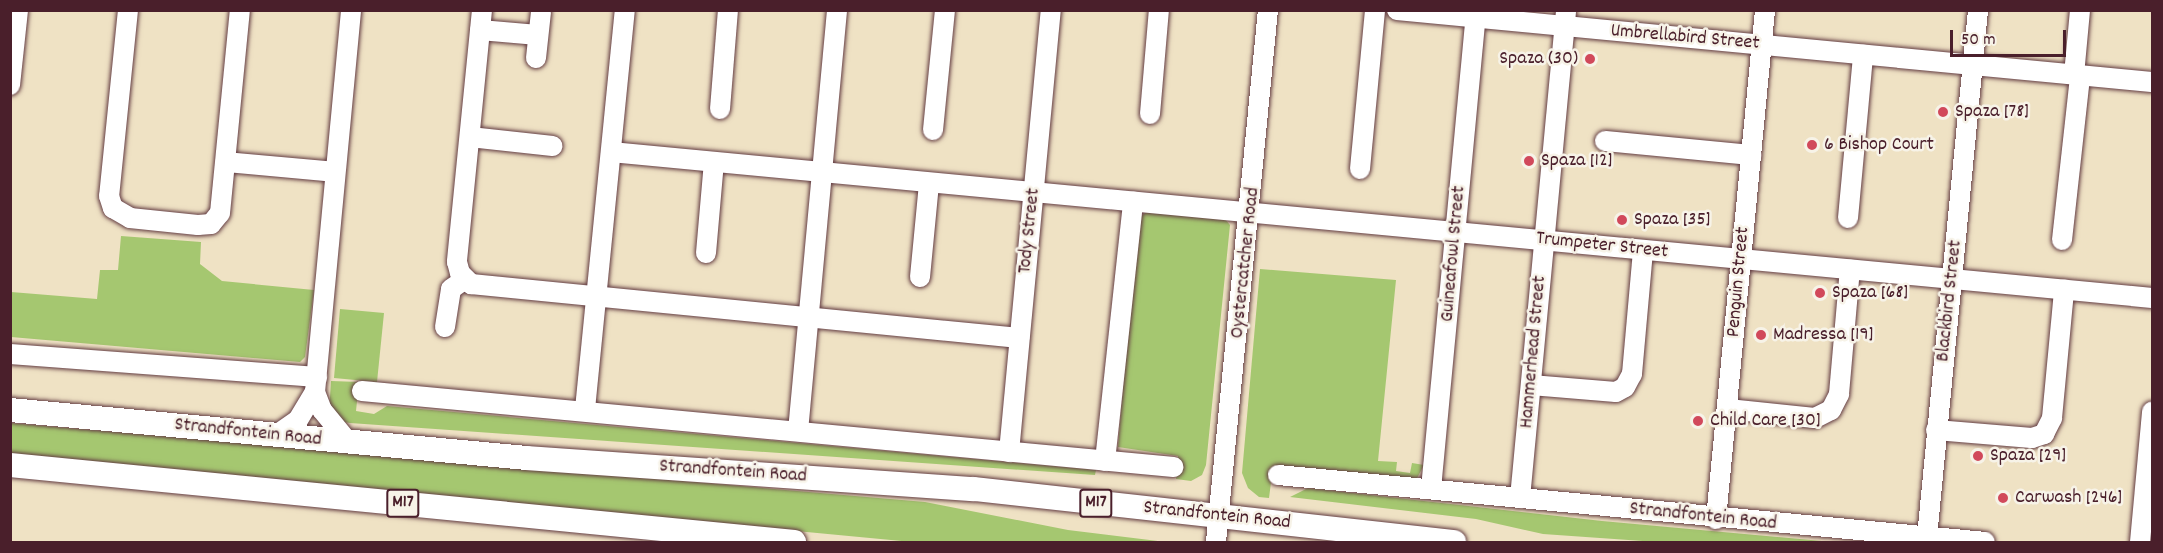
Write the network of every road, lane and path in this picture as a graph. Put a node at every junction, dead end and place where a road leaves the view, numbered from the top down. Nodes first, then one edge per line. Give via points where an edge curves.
1 (18, 10) edge
2 (128, 10) edge
3 (240, 10) edge
4 (351, 10) edge
5 (625, 10) edge
6 (728, 10) edge
7 (837, 10) edge
8 (945, 10) edge
9 (1051, 10) edge
10 (1159, 10) edge
11 (1268, 10) edge
12 (1375, 10) edge
13 (1397, 10) edge
14 (1765, 10) edge
15 (1978, 10) edge
16 (2080, 10) edge
17 (541, 12) dead end
18 (1476, 14) edge
19 (1566, 19) edge
20 (481, 20) edge
21 (538, 35) junction
22 (1761, 46) junction
23 (1863, 55) junction
24 (536, 58) dead end
25 (1973, 66) junction
26 (2077, 75) junction
27 (2152, 82) edge
28 (10, 85) edge
29 (720, 109) dead end
30 (1150, 114) dead end
31 (933, 130) dead end
32 (470, 137) junction
33 (1605, 141) dead end
34 (553, 146) dead end
35 (611, 152) junction
36 (1751, 155) junction
37 (226, 162) junction
38 (714, 162) junction
39 (1360, 169) dead end
40 (335, 172) junction
41 (823, 172) junction
42 (929, 183) junction
43 (1034, 193) junction
44 (1133, 202) junction
45 (1251, 211) junction
46 (1848, 218) dead end
47 (1456, 233) junction
48 (1545, 240) junction
49 (2062, 240) dead end
50 (1643, 251) junction
51 (706, 253) dead end
52 (1742, 260) junction
53 (1850, 269) junction
54 (920, 277) dead end
55 (1952, 279) junction
56 (464, 280) junction
57 (2064, 290) junction
58 (597, 298) junction
59 (2152, 298) edge
60 (810, 318) junction
61 (446, 327) dead end
62 (1019, 338) junction
63 (10, 354) edge
64 (316, 385) junction
65 (1531, 385) junction
66 (362, 391) dead end
67 (585, 409) junction
68 (1728, 409) junction
69 (10, 410) edge
70 (2152, 412) edge
71 (1936, 430) junction
72 (798, 431) junction
73 (275, 436) junction
74 (349, 443) junction
75 (1009, 452) junction
76 (1105, 460) junction
77 (10, 465) edge
78 (1173, 467) dead end
79 (1278, 475) dead end
80 (1431, 489) junction
81 (1520, 498) junction
82 (1220, 515) junction
83 (1716, 519) junction
84 (1927, 537) junction
85 (794, 543) edge
86 (1216, 543) edge
87 (1454, 543) edge
88 (1985, 543) edge
89 (2140, 543) edge

1 - 28 street
2 - 37 street via 109,196 113,208 130,218 211,224 220,213
3 - 37 street
4 - 40 street
5 - 35 street
6 - 29 street
7 - 41 street
8 - 31 street
9 - 43 street, Tody Street
10 - 30 street
11 - 45 street, Oystercatcher Road
12 - 39 street
13 - 18 street, Umbrellabird Street
14 - 22 street, Penguin Street
15 - 25 street, Blackbird Street
16 - 26 street
17 - 21 street
18 - 19 street, Umbrellabird Street
18 - 47 street, Guineafowl Street
19 - 22 street, Umbrellabird Street
19 - 48 street, Hammerhead Street
20 - 21 street
20 - 32 street
21 - 24 street
22 - 23 street, Umbrellabird Street
22 - 36 street, Penguin Street
23 - 25 street, Umbrellabird Street
23 - 46 street
25 - 26 street, Umbrellabird Street
25 - 55 street, Blackbird Street
26 - 27 street, Umbrellabird Street
26 - 49 street
32 - 34 street
32 - 56 street via 457,262
33 - 36 street
35 - 38 street, Trumpeter Street
35 - 58 street
36 - 52 street, Penguin Street
37 - 40 street
38 - 41 street, Trumpeter Street
38 - 51 street
40 - 64 street
41 - 42 street, Trumpeter Street
41 - 60 street
42 - 43 street, Trumpeter Street
42 - 54 street
43 - 44 street, Trumpeter Street
43 - 62 street, Tody Street
44 - 45 street, Trumpeter Street
44 - 76 street
45 - 47 street, Trumpeter Street
45 - 82 street, Oystercatcher Road
47 - 48 street, Trumpeter Street
47 - 80 street, Guineafowl Street
48 - 50 street, Trumpeter Street
48 - 65 street, Hammerhead Street
50 - 52 street, Trumpeter Street
50 - 65 street via 1632,374 1625,387 1616,392
52 - 53 street, Trumpeter Street
52 - 68 street, Penguin Street
53 - 55 street, Trumpeter Street
53 - 68 street via 1839,394 1831,410 1815,418
55 - 57 street, Trumpeter Street
55 - 71 street, Blackbird Street
56 - 58 street via 480,287
56 - 61 street via 451,289
57 - 59 street, Trumpeter Street
57 - 71 street via 2052,418 2044,434 2032,438
58 - 60 street
58 - 67 street
60 - 62 street
60 - 72 street
62 - 75 street, Tody Street
63 - 64 street
64 - 73 street via 298,420
64 - 74 street via 322,410
65 - 81 street, Hammerhead Street
66 - 67 street
67 - 72 street
68 - 83 street, Penguin Street
69 - 73 main road, Strandfontein Road / M17
70 - 89 street
71 - 84 street, Blackbird Street
72 - 75 street
73 - 74 main road, Strandfontein Road / M17
74 - 82 main road, Strandfontein Road / M17 via 974,489
75 - 76 street
76 - 78 street
77 - 85 main road, M17
79 - 80 street, Strandfontein Road
80 - 81 street, Strandfontein Road
81 - 83 street, Strandfontein Road
82 - 86 street, Oystercatcher Road
82 - 87 main road, Strandfontein Road / M17
83 - 84 street, Strandfontein Road
84 - 88 street, Strandfontein Road

